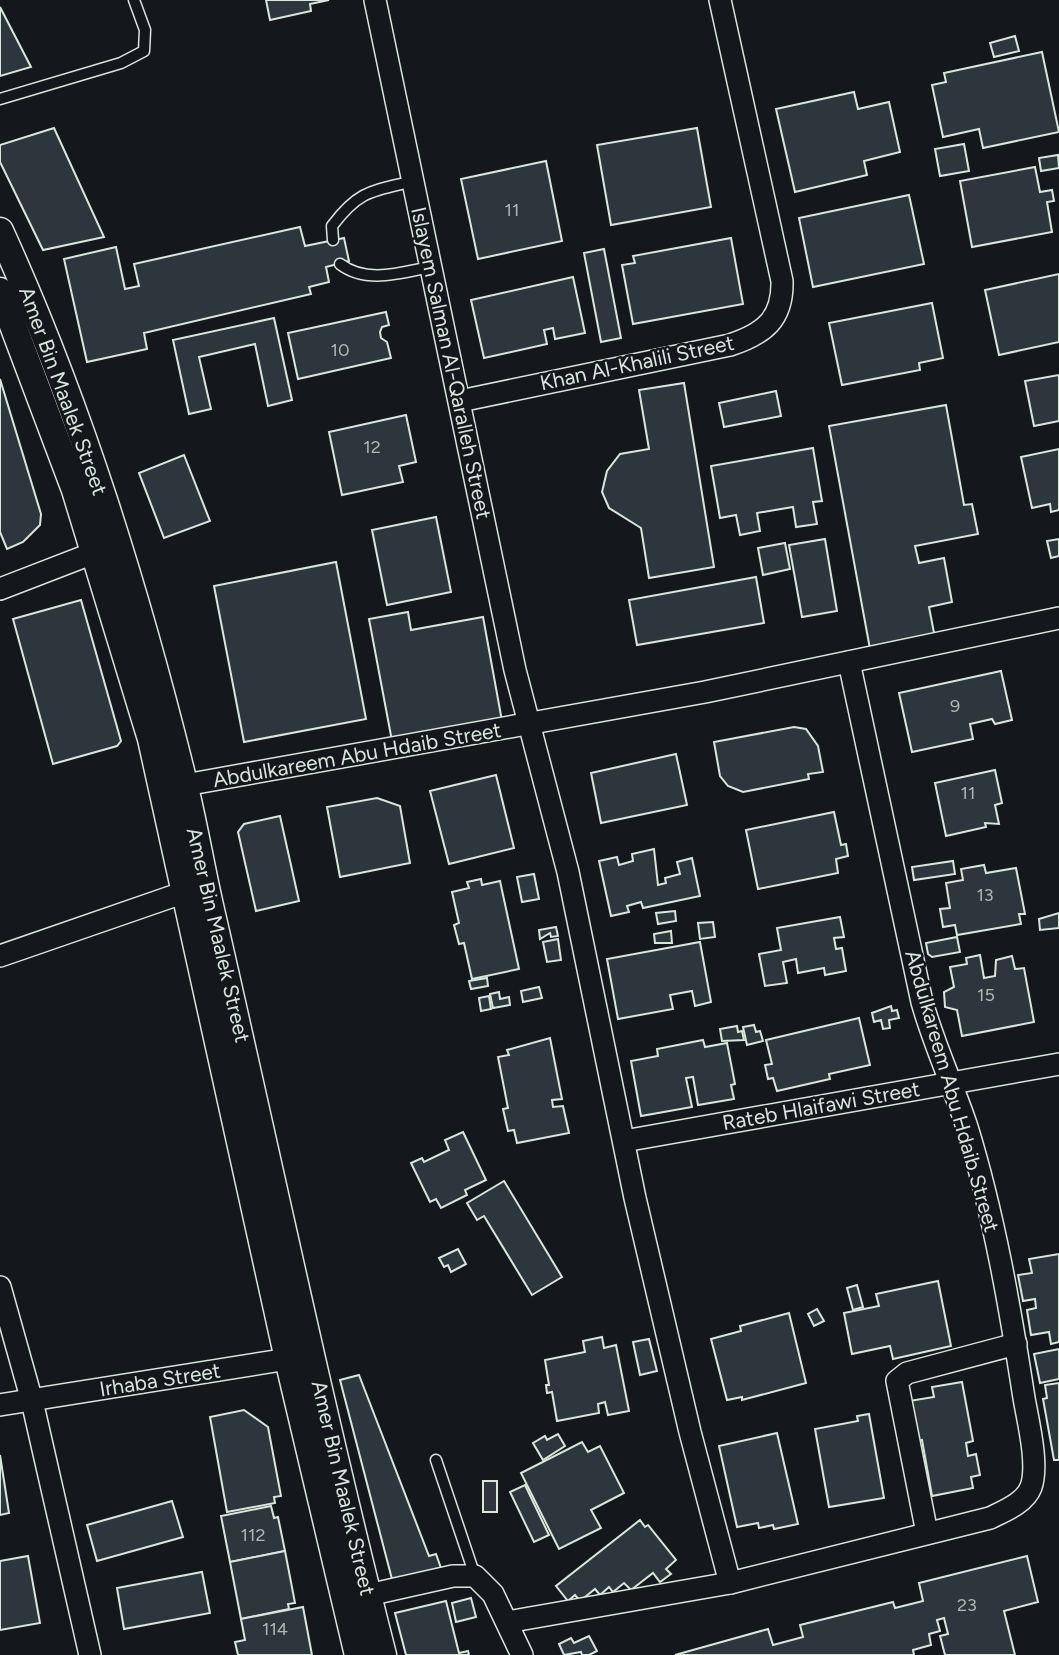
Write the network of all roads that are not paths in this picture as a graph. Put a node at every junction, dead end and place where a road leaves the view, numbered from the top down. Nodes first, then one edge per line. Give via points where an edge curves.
1 (134, 0) edge
2 (375, 0) edge
3 (719, 0) edge
4 (0, 99) edge
5 (414, 181) junction
6 (0, 231) edge
7 (334, 240) dead end
8 (340, 264) dead end
9 (430, 267) junction
10 (0, 291) edge
11 (460, 401) junction
12 (106, 548) junction
13 (0, 589) edge
14 (1059, 618) edge
15 (849, 662) junction
16 (529, 725) junction
17 (185, 785) junction
18 (185, 892) junction
19 (0, 956) edge
20 (1059, 1064) edge
21 (951, 1083) junction
22 (624, 1141) junction
23 (0, 1287) edge
24 (1016, 1344) junction
25 (288, 1359) junction
26 (32, 1401) junction
27 (0, 1405) edge
28 (436, 1460) dead end
29 (927, 1532) junction
30 (475, 1576) junction
31 (730, 1583) junction
32 (368, 1595) junction
33 (507, 1622) junction
34 (90, 1655) edge
35 (358, 1655) edge
36 (383, 1655) edge
37 (522, 1655) edge

1 - 4 lane via 145,30 145,51 121,63
2 - 5 street, Islayem Salman Al-Qaralleh Street
3 - 11 street, Khan Al-Khalili Street via 782,281 774,319 752,338 730,345
5 - 7 lane via 362,193 332,226
5 - 9 street, Islayem Salman Al-Qaralleh Street
6 - 12 street, Amer Bin Maalek Street via 48,343
8 - 9 lane via 353,274 374,276
9 - 11 street, Islayem Salman Al-Qaralleh Street
10 - 12 street, Amer Bin Maalek Street via 75,490
11 - 16 street, Islayem Salman Al-Qaralleh Street
12 - 13 street
12 - 17 street, Amer Bin Maalek Street
12 - 18 street, Amer Bin Maalek Street
14 - 15 street
15 - 16 street, Abdulkareem Abu Hdaib Street
15 - 21 street, Abdulkareem Abu Hdaib Street via 922,1002
16 - 17 street, Abdulkareem Abu Hdaib Street
16 - 22 street, Abdulkareem Abu Hdaib Street via 568,872
17 - 32 street, Amer Bin Maalek Street
18 - 19 street
18 - 25 street, Amer Bin Maalek Street
20 - 21 street, Rateb Hlaifawi Street
21 - 22 street, Rateb Hlaifawi Street
21 - 24 street, Abdulkareem Abu Hdaib Street via 989,1209
22 - 31 street, Abdulkareem Abu Hdaib Street via 690,1432
23 - 26 street
24 - 29 street, Abdulkareem Abu Hdaib Street via 1034,1474 1031,1489 1017,1504 990,1518
24 - 29 street via 907,1373 897,1381
25 - 26 street, Irhaba Street
25 - 35 street, Amer Bin Maalek Street
26 - 27 street, Irhaba Street
26 - 34 street
28 - 30 lane
29 - 31 street, Abdulkareem Abu Hdaib Street
30 - 32 street via 453,1576
30 - 33 street via 485,1583
31 - 33 street
32 - 36 street, Amer Bin Maalek Street
33 - 37 street

